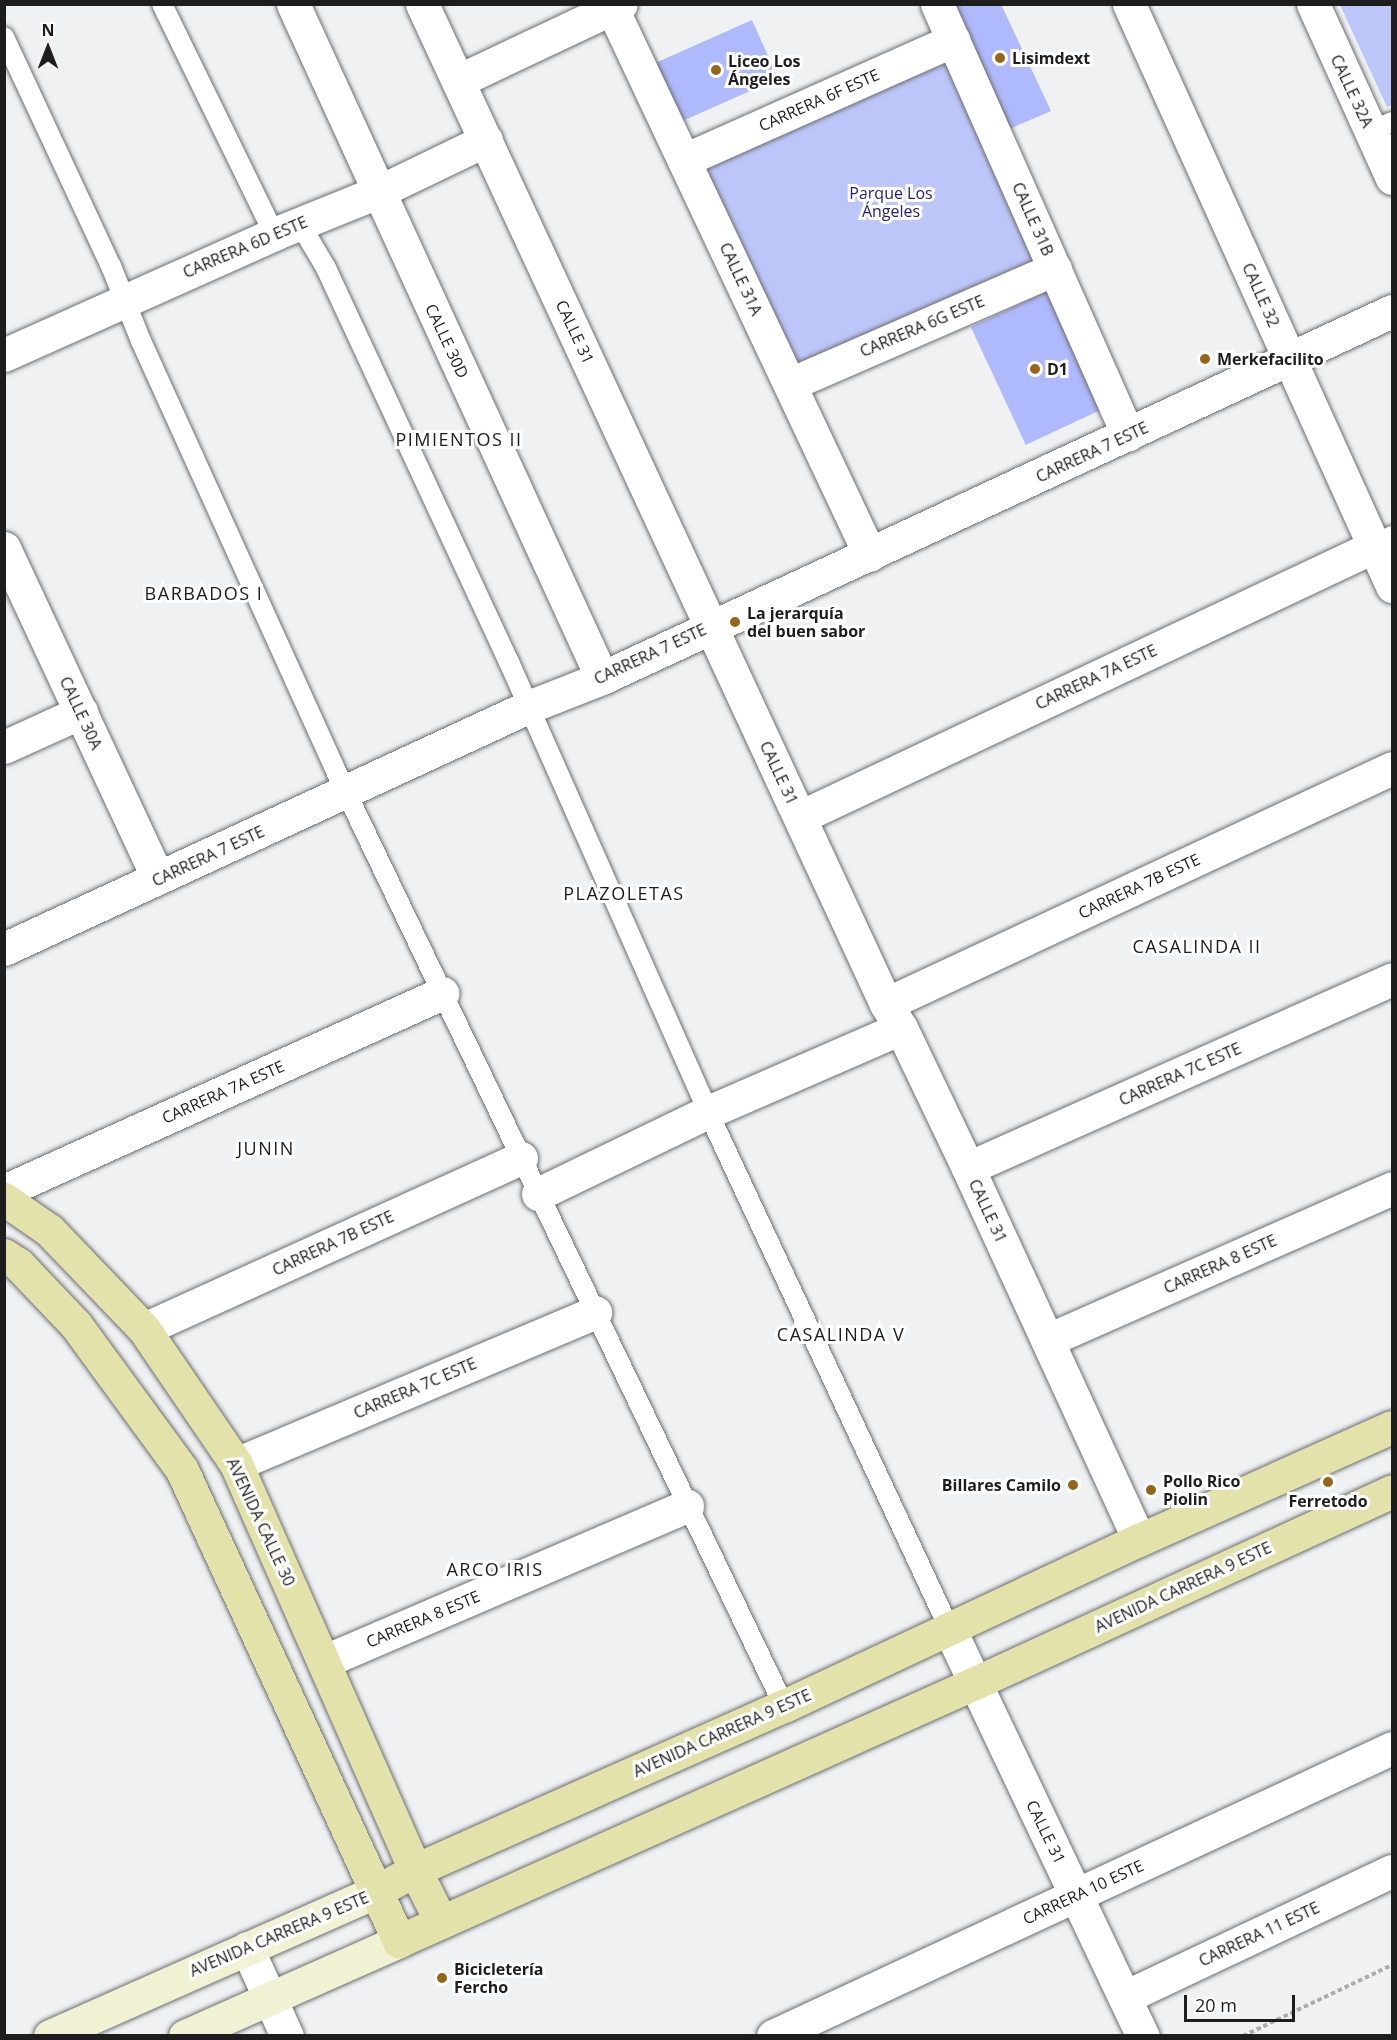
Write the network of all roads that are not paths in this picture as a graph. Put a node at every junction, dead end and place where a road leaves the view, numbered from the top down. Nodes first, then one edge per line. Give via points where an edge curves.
1 (162, 4) edge
2 (293, 4) edge
3 (422, 4) edge
4 (937, 4) edge
5 (1130, 4) edge
6 (1313, 4) edge
7 (614, 6) edge
8 (4, 37) edge
9 (953, 40) junction
10 (458, 81) junction
11 (1382, 126) edge
12 (486, 140) junction
13 (684, 160) junction
14 (1392, 178) edge
15 (378, 192) junction
16 (287, 229) junction
17 (1055, 269) junction
18 (125, 299) junction
19 (1392, 311) edge
20 (4, 356) edge
21 (1291, 360) junction
22 (790, 384) junction
23 (1128, 435) junction
24 (1383, 541) edge
25 (4, 548) edge
26 (870, 555) junction
27 (1392, 586) edge
28 (712, 626) junction
29 (602, 678) junction
30 (528, 707) junction
31 (81, 712) junction
32 (4, 747) edge
33 (1392, 768) edge
34 (346, 792) junction
35 (800, 817) junction
36 (158, 878) junction
37 (4, 949) edge
38 (1392, 979) edge
39 (442, 993) junction
40 (893, 1016) junction
41 (708, 1112) junction
42 (521, 1158) junction
43 (968, 1168) junction
44 (1392, 1188) edge
45 (4, 1191) edge
46 (538, 1194) junction
47 (4, 1199) edge
48 (4, 1255) edge
49 (595, 1312) junction
50 (144, 1329) junction
51 (1048, 1340) junction
52 (1392, 1427) edge
53 (236, 1464) junction
54 (1392, 1491) edge
55 (687, 1506) junction
56 (1139, 1540) junction
57 (949, 1628) junction
58 (325, 1661) junction
59 (975, 1683) junction
60 (784, 1706) junction
61 (1392, 1748) edge
62 (415, 1870) junction
63 (1392, 1871) edge
64 (375, 1892) junction
65 (1077, 1895) junction
66 (441, 1922) junction
67 (399, 1941) junction
68 (247, 1948) junction
69 (269, 1997) junction
70 (1125, 1997) junction
71 (50, 2036) edge
72 (185, 2036) edge
73 (287, 2036) edge
74 (773, 2036) edge
75 (1143, 2036) edge

1 - 16 lane
2 - 15 street, CALLE 30D
3 - 10 street, CALLE 31
4 - 9 street, CALLE 31B
5 - 21 street, CALLE 32
6 - 11 street, CALLE 32A
7 - 10 street
7 - 13 street, CALLE 31A
8 - 18 lane
9 - 13 street, CARRERA 6F ESTE
9 - 17 street, CALLE 31B
10 - 12 street, CALLE 31
11 - 14 street, CALLE 32A
12 - 15 street, CARRERA 6D ESTE
12 - 28 street, CALLE 31
13 - 22 street, CALLE 31A
15 - 16 street, CARRERA 6D ESTE
15 - 29 street, CALLE 30D
16 - 18 street, CARRERA 6D ESTE
16 - 30 lane via 326,268
17 - 22 street, CARRERA 6G ESTE
17 - 23 street, CALLE 31B
18 - 20 street, CARRERA 6D ESTE
18 - 34 lane
19 - 21 street, CARRERA 7 ESTE
21 - 23 street, CARRERA 7 ESTE
21 - 24 street, CALLE 32
22 - 26 street, CALLE 31A
23 - 26 street, CARRERA 7 ESTE
24 - 27 street, CALLE 32
24 - 35 street, CARRERA 7A ESTE
25 - 31 street, CALLE 30A
26 - 28 street, CARRERA 7 ESTE
28 - 29 street, CARRERA 7 ESTE
28 - 35 street, CALLE 31
29 - 30 street, CARRERA 7 ESTE
30 - 34 street, CARRERA 7 ESTE
30 - 41 lane
31 - 32 street
31 - 36 street, CALLE 30A
33 - 40 street, CARRERA 7B ESTE
34 - 36 street, CARRERA 7 ESTE
34 - 39 lane
35 - 40 street, CALLE 31
36 - 37 street, CARRERA 7 ESTE
38 - 43 street, CARRERA 7C ESTE
39 - 42 lane
39 - 45 street, CARRERA 7A ESTE
40 - 41 street, CARRERA 7B ESTE
40 - 43 street, CALLE 31
41 - 46 street, CARRERA 7B ESTE
41 - 57 lane
42 - 46 lane
42 - 50 street, CARRERA 7B ESTE
43 - 51 street, CALLE 31
44 - 51 street, CARRERA 8 ESTE
46 - 49 lane
47 - 50 main road, AVENIDA CALLE 30 via 49,1230
48 - 64 main road via 18,1264 76,1325 182,1470
49 - 53 street, CARRERA 7C ESTE
49 - 55 lane
50 - 53 main road, AVENIDA CALLE 30
51 - 56 street, CALLE 31
52 - 56 main road, AVENIDA CARRERA 9 ESTE
53 - 58 main road, AVENIDA CALLE 30
54 - 59 main road, AVENIDA CARRERA 9 ESTE
55 - 58 street, CARRERA 8 ESTE
55 - 60 lane
56 - 57 main road, AVENIDA CARRERA 9 ESTE
57 - 59 street, CALLE 31
57 - 60 main road, AVENIDA CARRERA 9 ESTE
58 - 62 main road, AVENIDA CALLE 30
59 - 65 street, CALLE 31
59 - 66 main road, AVENIDA CARRERA 9 ESTE
60 - 62 main road, AVENIDA CARRERA 9 ESTE
61 - 65 street, CARRERA 10 ESTE
62 - 64 main road, AVENIDA CARRERA 9 ESTE
62 - 66 main road, AVENIDA CALLE 30
63 - 70 street, CARRERA 11 ESTE
64 - 67 main road
64 - 68 main road, AVENIDA CARRERA 9 ESTE
65 - 70 street, CALLE 31
65 - 74 street, CARRERA 10 ESTE
66 - 67 main road, AVENIDA CARRERA 9 ESTE
67 - 69 main road, AVENIDA CARRERA 9 ESTE
68 - 69 street
68 - 71 main road, AVENIDA CARRERA 9 ESTE
69 - 72 main road, AVENIDA CARRERA 9 ESTE
69 - 73 street
70 - 75 street, CALLE 31

